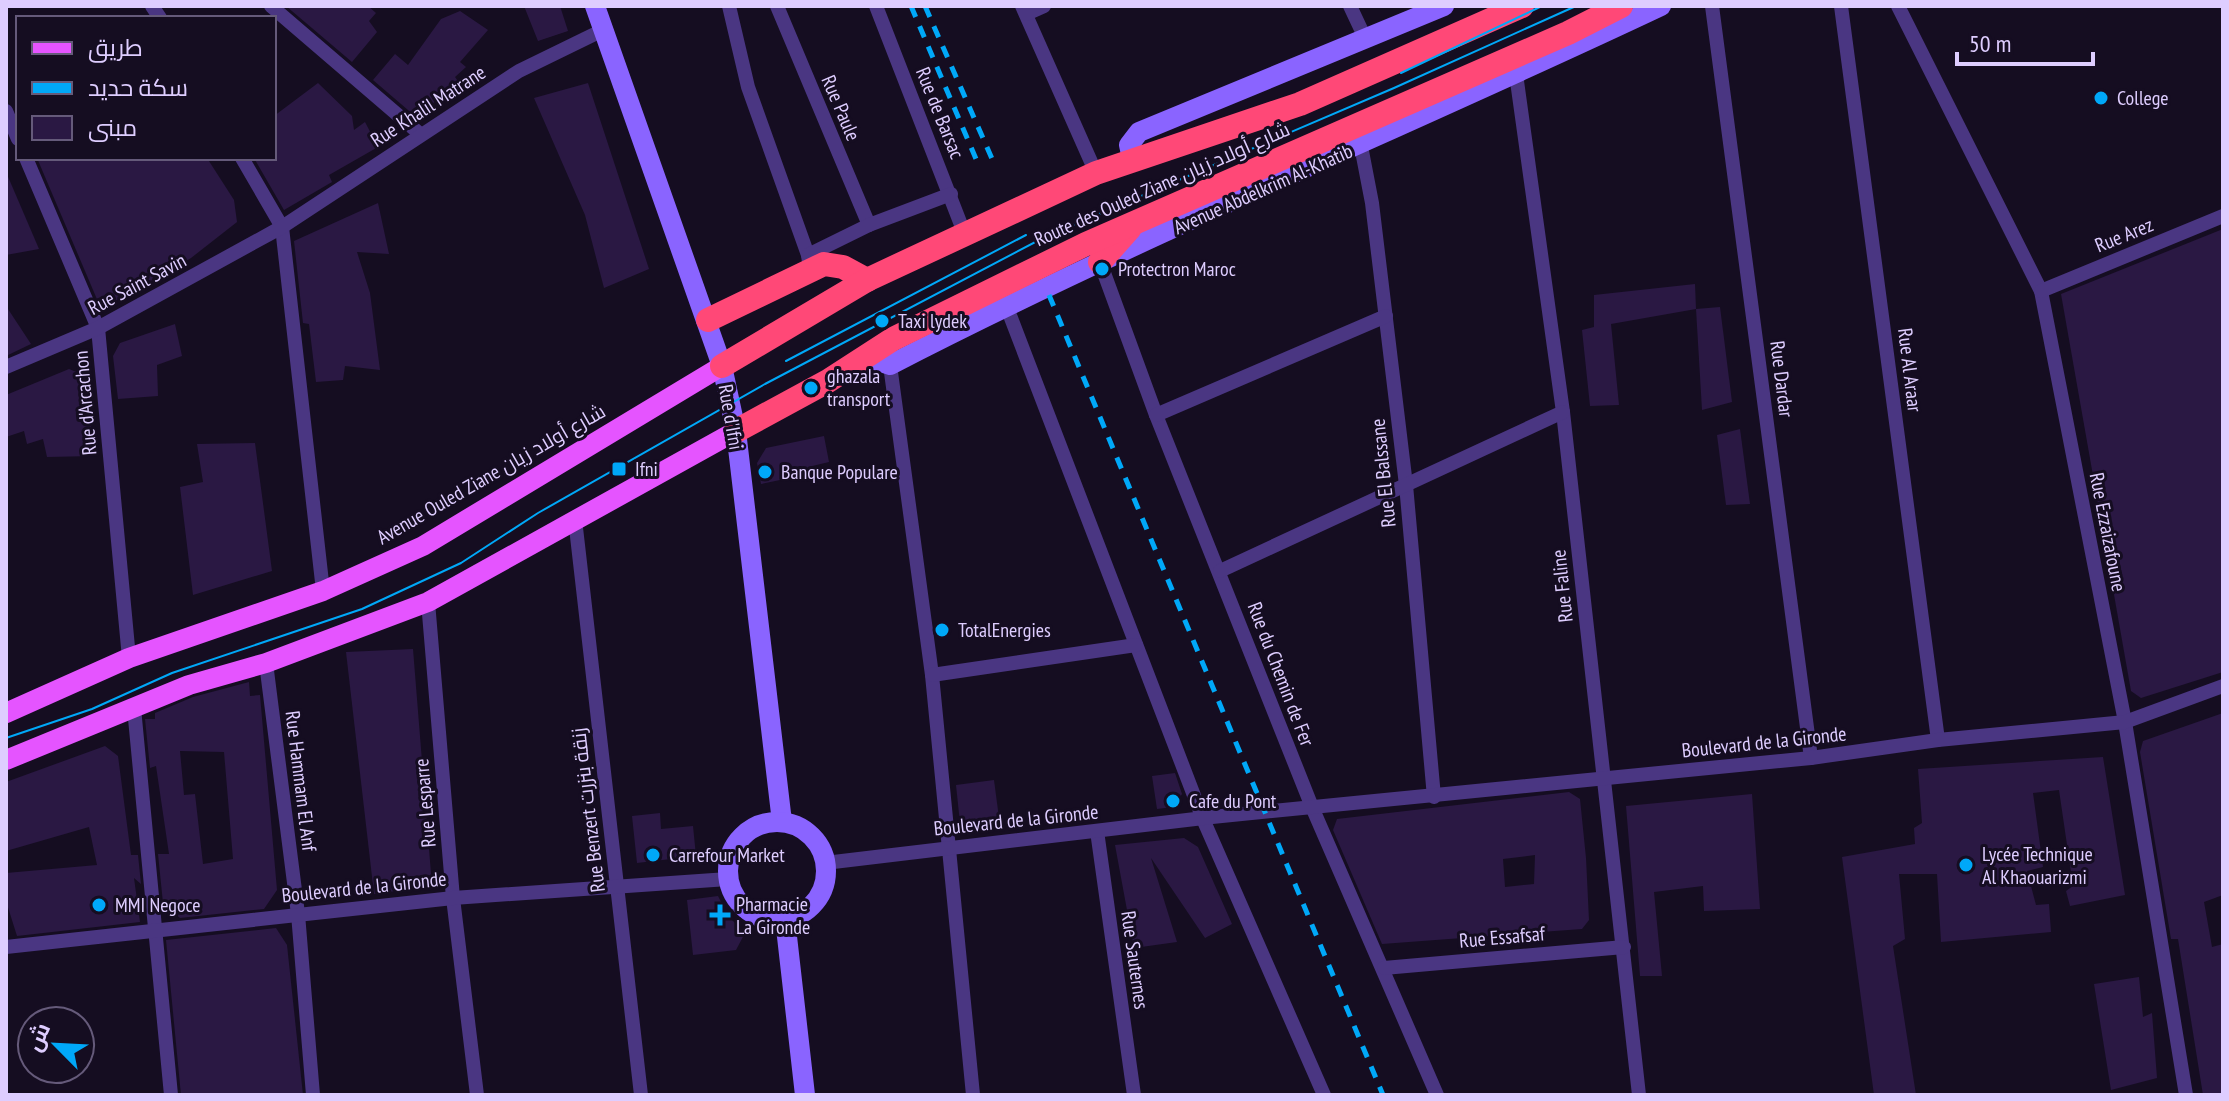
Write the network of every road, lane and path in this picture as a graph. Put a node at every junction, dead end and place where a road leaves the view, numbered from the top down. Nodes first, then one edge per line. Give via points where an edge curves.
1 (271, 6) edge
2 (595, 6) edge
3 (729, 6) edge
4 (777, 6) edge
5 (876, 6) edge
6 (1044, 6) edge
7 (1350, 6) edge
8 (1444, 6) edge
9 (1522, 6) edge
10 (1621, 6) edge
11 (1661, 6) edge
12 (1712, 6) edge
13 (1841, 6) edge
14 (1898, 6) edge
15 (1024, 10) edge
16 (603, 30) junction
17 (1568, 33) junction
18 (1597, 36) junction
19 (1366, 40) junction
20 (1516, 74) junction
21 (6, 111) edge
22 (16, 134) edge
23 (420, 134) junction
24 (1361, 146) junction
25 (1132, 159) junction
26 (27, 160) edge
27 (243, 160) edge
28 (1096, 173) junction
29 (951, 194) junction
30 (2223, 216) edge
31 (1137, 220) junction
32 (869, 225) junction
33 (282, 227) junction
34 (965, 235) junction
35 (809, 262) junction
36 (1100, 262) junction
37 (867, 280) junction
38 (2041, 291) junction
39 (1006, 305) junction
40 (805, 315) joint
41 (1386, 316) junction
42 (708, 320) junction
43 (98, 328) junction
44 (865, 357) junction
45 (890, 365) junction
46 (722, 366) junction
47 (6, 367) edge
48 (1563, 412) junction
49 (1156, 415) junction
50 (736, 431) junction
51 (1406, 485) junction
52 (575, 519) junction
53 (1220, 571) junction
54 (323, 591) junction
55 (428, 602) junction
56 (1136, 645) junction
57 (129, 658) junction
58 (266, 663) junction
59 (932, 675) junction
60 (2223, 686) edge
61 (134, 708) junction
62 (6, 713) edge
63 (2125, 722) junction
64 (1938, 740) junction
65 (1811, 758) junction
66 (6, 760) edge
67 (1604, 779) junction
68 (1434, 797) junction
69 (1307, 807) junction
70 (1207, 818) junction
71 (782, 822) junction
72 (1097, 831) junction
73 (950, 847) junction
74 (825, 863) junction
75 (728, 879) junction
76 (617, 885) junction
77 (453, 898) junction
78 (298, 914) junction
79 (785, 919) junction
80 (156, 931) junction
81 (6, 947) edge
82 (1624, 947) junction
83 (1384, 968) junction
84 (171, 1095) edge
85 (313, 1095) edge
86 (477, 1095) edge
87 (641, 1095) edge
88 (805, 1095) edge
89 (973, 1095) edge
90 (1134, 1095) edge
91 (1324, 1095) edge
92 (1437, 1095) edge
93 (1639, 1095) edge
94 (2186, 1095) edge

1 - 23 street
2 - 16 street, Rue d'Ifni
3 - 35 street via 748,87
4 - 32 street, Rue Paule
5 - 29 street, Rue de Barsac
6 - 15 street
7 - 19 street
8 - 19 street
9 - 25 highway, Route des Ouled Ziane شارع أولاد زيان via 1300,104
10 - 17 highway, Route des Ouled Ziane شارع أولاد زيان
11 - 18 street, Avenue Abdelkrim Al-Khatib
12 - 65 street, Rue Dardar
13 - 64 street, Rue Al Araar
14 - 38 street, Rue Ezzaizafoune
15 - 28 street
16 - 23 street, Rue Khalil Matrane via 519,71
16 - 42 street, Rue d'Ifni
17 - 18 highway
17 - 31 highway, Route des Ouled Ziane شارع أولاد زيان
18 - 20 street, Avenue Abdelkrim Al-Khatib
19 - 25 street via 1139,132 1129,145
20 - 24 street, Avenue Abdelkrim Al-Khatib
20 - 48 street, Rue Faline
21 - 22 street
23 - 33 street, Rue Khalil Matrane
24 - 36 street, Avenue Abdelkrim Al-Khatib
24 - 41 street, Rue El Balssane
25 - 28 highway, Route des Ouled Ziane شارع أولاد زيان
26 - 43 street, Rue d'Arcachon
27 - 33 street
28 - 34 highway, Route des Ouled Ziane شارع أولاد زيان
29 - 32 street
29 - 34 street, Rue de Barsac
30 - 38 street, Rue Arez
31 - 36 highway
31 - 44 highway, Route des Ouled Ziane شارع أولاد زيان via 917,326
32 - 35 street
33 - 43 street, Rue Saint Savin
33 - 54 street
34 - 37 highway, Route des Ouled Ziane شارع أولاد زيان
35 - 37 highway via 832,263
35 - 42 highway
36 - 39 street, Avenue Abdelkrim Al-Khatib
36 - 49 street, Rue du Chemin de Fer
37 - 40 highway, Route des Ouled Ziane شارع أولاد زيان
38 - 63 street, Rue Ezzaizafoune
39 - 45 street, Avenue Abdelkrim Al-Khatib
39 - 56 street
40 - 46 highway, Avenue Ouled Ziane شارع أولاد زيان
41 - 49 street
41 - 51 street, Rue El Balssane
42 - 46 street, Rue d'Ifni
43 - 47 street, Rue Saint Savin
43 - 57 street, Rue d'Arcachon
44 - 45 street
44 - 50 highway, Route des Ouled Ziane شارع أولاد زيان
45 - 59 street
46 - 50 street, Rue d'Ifni
46 - 54 main road, Avenue Ouled Ziane شارع أولاد زيان via 423,546
48 - 51 street
48 - 67 street, Rue Faline
49 - 53 street, Rue du Chemin de Fer
50 - 52 main road
50 - 71 street, Rue d'Ifni
51 - 53 street
51 - 68 street, Rue El Balssane
52 - 55 main road
52 - 76 street, Rue Benzert زنقة بنزرت
53 - 69 street, Rue du Chemin de Fer
54 - 57 main road, Avenue Ouled Ziane شارع أولاد زيان
55 - 58 main road
55 - 77 street, Rue Lesparre
56 - 59 street
56 - 70 street
57 - 62 main road, Avenue Ouled Ziane شارع أولاد زيان
58 - 61 main road via 189,685
58 - 78 street, Rue Hammam El Anf
59 - 73 street
60 - 63 street, Boulevard de la Gironde
61 - 66 main road
61 - 80 street
63 - 64 street, Boulevard de la Gironde
63 - 94 street, Rue Ezzaizafoune
64 - 65 street, Boulevard de la Gironde
65 - 67 street, Boulevard de la Gironde
67 - 68 street, Boulevard de la Gironde
67 - 82 street, Rue Faline
68 - 69 street, Boulevard de la Gironde
69 - 70 street, Boulevard de la Gironde
69 - 83 street, Rue du Chemin de Fer
70 - 72 street, Boulevard de la Gironde
70 - 91 street
71 - 74 street via 810,835
71 - 75 street via 757,826 737,843
72 - 73 street, Boulevard de la Gironde
72 - 90 street, Rue Sauternes
73 - 74 street, Boulevard de la Gironde
73 - 89 street
74 - 79 street via 817,899
75 - 76 street, Boulevard de la Gironde
75 - 79 street via 748,911
76 - 77 street, Boulevard de la Gironde
76 - 87 street, Rue Benzert زنقة بنزرت
77 - 78 street, Boulevard de la Gironde
77 - 86 street, Rue Lesparre
78 - 80 street, Boulevard de la Gironde
78 - 85 street, Rue Hammam El Anf
79 - 88 street
80 - 81 street, Boulevard de la Gironde
80 - 84 street
82 - 83 street, Rue Essafsaf
82 - 93 street, Rue Faline
83 - 92 street, Rue du Chemin de Fer

